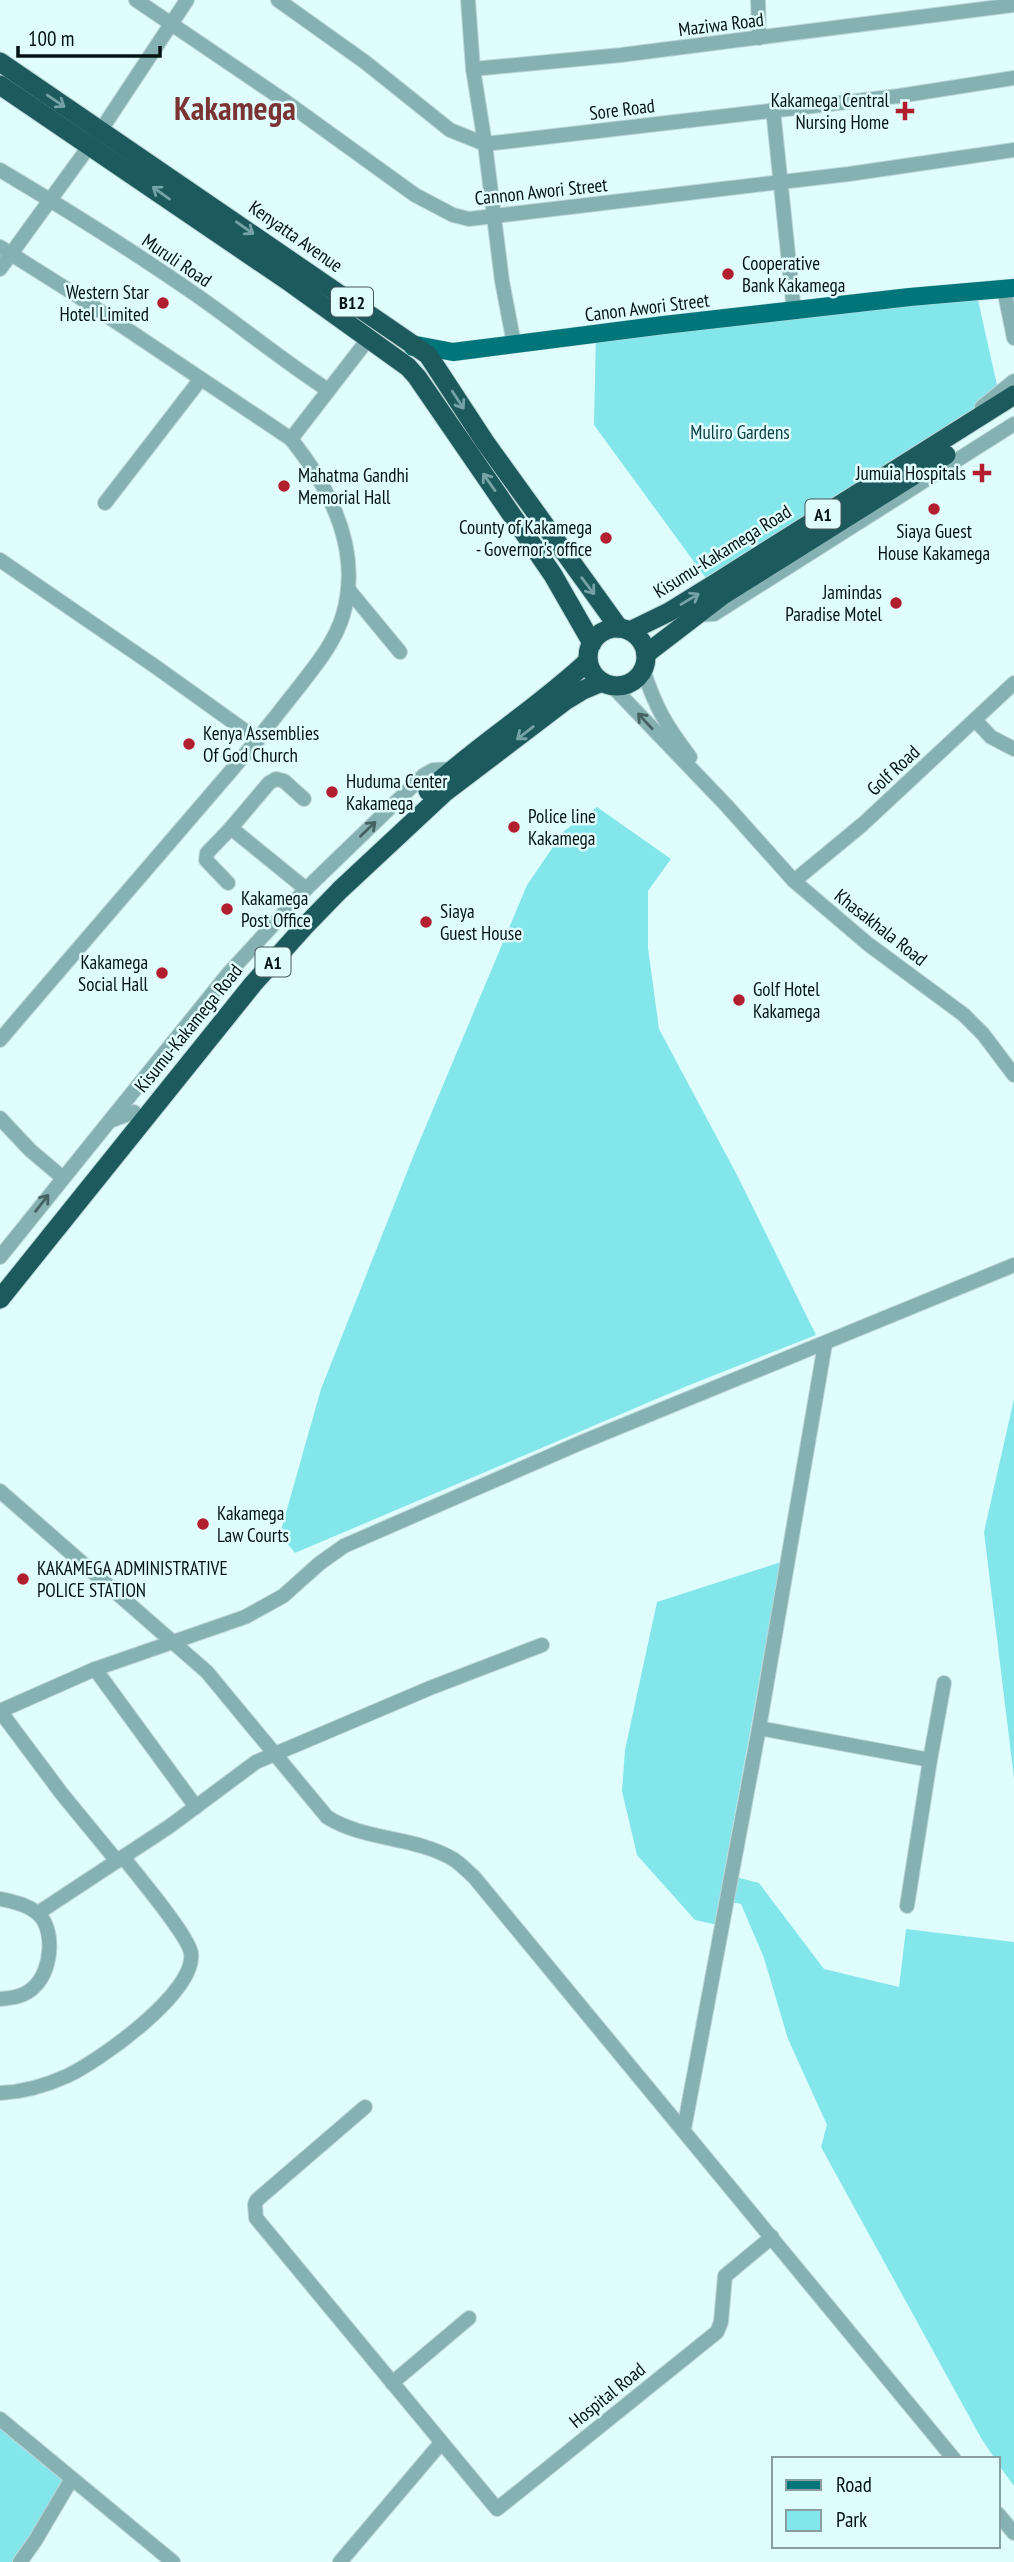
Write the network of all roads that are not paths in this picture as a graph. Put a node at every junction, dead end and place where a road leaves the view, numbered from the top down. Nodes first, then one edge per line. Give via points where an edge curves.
1 (136, 0) edge
2 (187, 0) edge
3 (278, 0) edge
4 (467, 0) edge
5 (758, 0) edge
6 (1014, 5) edge
7 (171, 24) junction
8 (760, 38) junction
9 (473, 69) junction
10 (5, 77) edge
11 (1014, 78) edge
12 (773, 109) junction
13 (95, 138) junction
14 (485, 145) junction
15 (1014, 150) edge
16 (0, 170) edge
17 (780, 183) junction
18 (50, 200) junction
19 (222, 212) junction
20 (494, 217) junction
21 (210, 228) junction
22 (5, 250) edge
23 (0, 269) edge
24 (296, 275) junction
25 (1009, 288) edge
26 (794, 312) junction
27 (369, 338) junction
28 (1014, 338) edge
29 (514, 344) junction
30 (416, 345) junction
31 (453, 352) junction
32 (397, 359) junction
33 (436, 367) junction
34 (417, 377) junction
35 (200, 380) junction
36 (1014, 381) edge
37 (328, 390) junction
38 (1014, 395) edge
39 (1014, 410) edge
40 (1014, 424) edge
41 (956, 433) junction
42 (291, 439) junction
43 (105, 503) dead end
44 (0, 559) edge
45 (571, 564) junction
46 (553, 575) junction
47 (348, 589) junction
48 (696, 615) junction
49 (624, 630) junction
50 (400, 652) dead end
51 (590, 652) junction
52 (644, 662) junction
53 (1014, 683) edge
54 (607, 684) junction
55 (975, 720) junction
56 (258, 740) junction
57 (1014, 749) edge
58 (453, 769) junction
59 (304, 799) dead end
60 (726, 805) junction
61 (231, 828) junction
62 (794, 881) junction
63 (228, 883) dead end
64 (306, 888) junction
65 (0, 1040) edge
66 (1014, 1075) edge
67 (134, 1112) junction
68 (0, 1118) edge
69 (109, 1122) junction
70 (63, 1178) junction
71 (0, 1257) edge
72 (1014, 1265) edge
73 (0, 1281) edge
74 (0, 1299) edge
75 (825, 1344) junction
76 (0, 1491) edge
77 (174, 1642) junction
78 (542, 1645) dead end
79 (95, 1669) junction
80 (944, 1683) dead end
81 (0, 1711) edge
82 (759, 1728) junction
83 (275, 1755) junction
84 (930, 1760) junction
85 (196, 1807) junction
86 (120, 1859) junction
87 (0, 1899) edge
88 (907, 1906) dead end
89 (38, 1913) junction
90 (0, 1999) edge
91 (0, 2093) edge
92 (365, 2107) dead end
93 (684, 2129) junction
94 (772, 2237) junction
95 (469, 2318) dead end
96 (392, 2383) junction
97 (0, 2419) edge
98 (441, 2443) junction
99 (952, 2457) edge
100 (71, 2480) junction
101 (1000, 2516) edge
102 (1014, 2533) edge
103 (20, 2562) edge
104 (173, 2562) edge
105 (340, 2562) edge

1 - 7 street, Cannon Awori Street
2 - 7 street
3 - 14 street via 450,130
4 - 9 street
5 - 8 street
6 - 8 street, Maziwa Road
7 - 13 street
7 - 20 street, Cannon Awori Street via 415,195 453,215
8 - 9 street, Maziwa Road
9 - 14 street
10 - 13 highway, Kenyatta Avenue / B12
11 - 12 street, Sore Road
12 - 14 street, Sore Road
12 - 17 street
13 - 18 street
13 - 19 highway, Kenyatta Avenue / B12
21 -> 13 highway, Kenyatta Avenue / B12
14 - 20 street
15 - 17 street, Cannon Awori Street
16 - 18 street, Muruli Road
17 - 20 street, Cannon Awori Street
17 - 26 street
18 - 22 street
18 - 37 street, Muruli Road via 190,290
19 - 21 highway
19 -> 24 highway, Kenyatta Avenue / B12
20 - 29 street
21 - 24 highway, Kenyatta Avenue / B12
22 - 23 street
22 - 35 street
24 - 27 highway, Kenyatta Avenue / B12
24 - 30 highway, Kenyatta Avenue / B12
25 - 26 main road, Canon Awori Street
25 - 28 street
26 - 29 main road, Canon Awori Street
27 - 32 highway, Kenyatta Avenue / B12
27 - 37 street
29 - 31 main road, Canon Awori Street
30 - 31 main road, Canon Awori Street
30 - 32 main road
30 - 33 highway, Kenyatta Avenue / B12
31 - 33 main road
32 - 34 highway, Kenyatta Avenue / B12
33 - 34 main road
33 -> 45 highway, Kenyatta Avenue / B12
46 -> 34 highway, Kenyatta Avenue / B12
35 - 42 street
35 - 43 street
36 - 41 street
37 - 42 street
38 - 41 highway, Kisumu-Kakamega Road / A1
39 - 48 highway, Kisumu-Kakamega Road / A1
40 - 48 street via 714,614
49 -> 41 highway, Kisumu-Kakamega Road / A1 via 669,612
42 - 47 street via 340,521
44 - 56 street
45 - 46 highway
45 -> 49 highway, Kenyatta Avenue / B12
46 - 51 highway, Kenyatta Avenue / B12
47 - 50 street
47 - 56 street via 343,616 314,668
48 - 52 highway, Kisumu-Kakamega Road / A1
49 - 51 highway via 603,632
49 - 52 highway via 641,641
51 - 54 highway via 595,677
51 - 58 highway, Kisumu-Kakamega Road / A1 via 559,688
52 - 54 highway via 630,683
52 - 60 street via 653,702 666,725
53 - 55 street, Golf Road
60 -> 54 street
54 -> 74 highway, Kisumu-Kakamega Road / A1 via 565,701 444,793 340,890 253,984
55 - 57 street via 990,737
55 - 62 street, Golf Road
56 - 65 street
64 -> 58 street via 424,775 433,769
58 - 67 highway, Kisumu-Kakamega Road / A1 via 320,891 280,934
59 - 61 street via 276,779
60 - 62 street, Khasakhala Road
61 - 63 street via 207,853 206,860
61 - 64 street
62 - 66 street, Khasakhala Road via 964,1015
64 - 69 street via 228,974
67 - 69 street
67 - 73 highway, Kisumu-Kakamega Road / A1
68 - 70 street
69 - 70 street
71 -> 70 street
72 - 75 street
75 - 77 street via 580,1443 344,1546 284,1596 245,1617
75 - 82 street
76 - 77 street
77 - 79 street
77 - 83 street via 214,1679
78 - 83 street
79 - 81 street
79 - 85 street
80 - 84 street
81 - 86 street via 62,1794
82 - 84 street
82 - 93 street
83 - 85 street via 256,1762
83 - 93 street via 315,1805 341,1826 430,1849 460,1864
84 - 88 street
85 - 86 street
86 - 89 street
86 - 91 street via 180,1932 191,1952 190,1971 139,2027 103,2054 44,2085
87 - 89 street
89 - 90 street via 47,1927 44,1974 18,1997
92 - 96 street via 257,2200 255,2209 256,2218
93 - 94 street
94 - 98 street, Hospital Road via 725,2276 717,2332 497,2509
94 - 99 street
95 - 96 street
96 - 98 street
97 - 100 street
98 - 105 street
100 - 103 street
100 - 104 street
101 - 102 street

